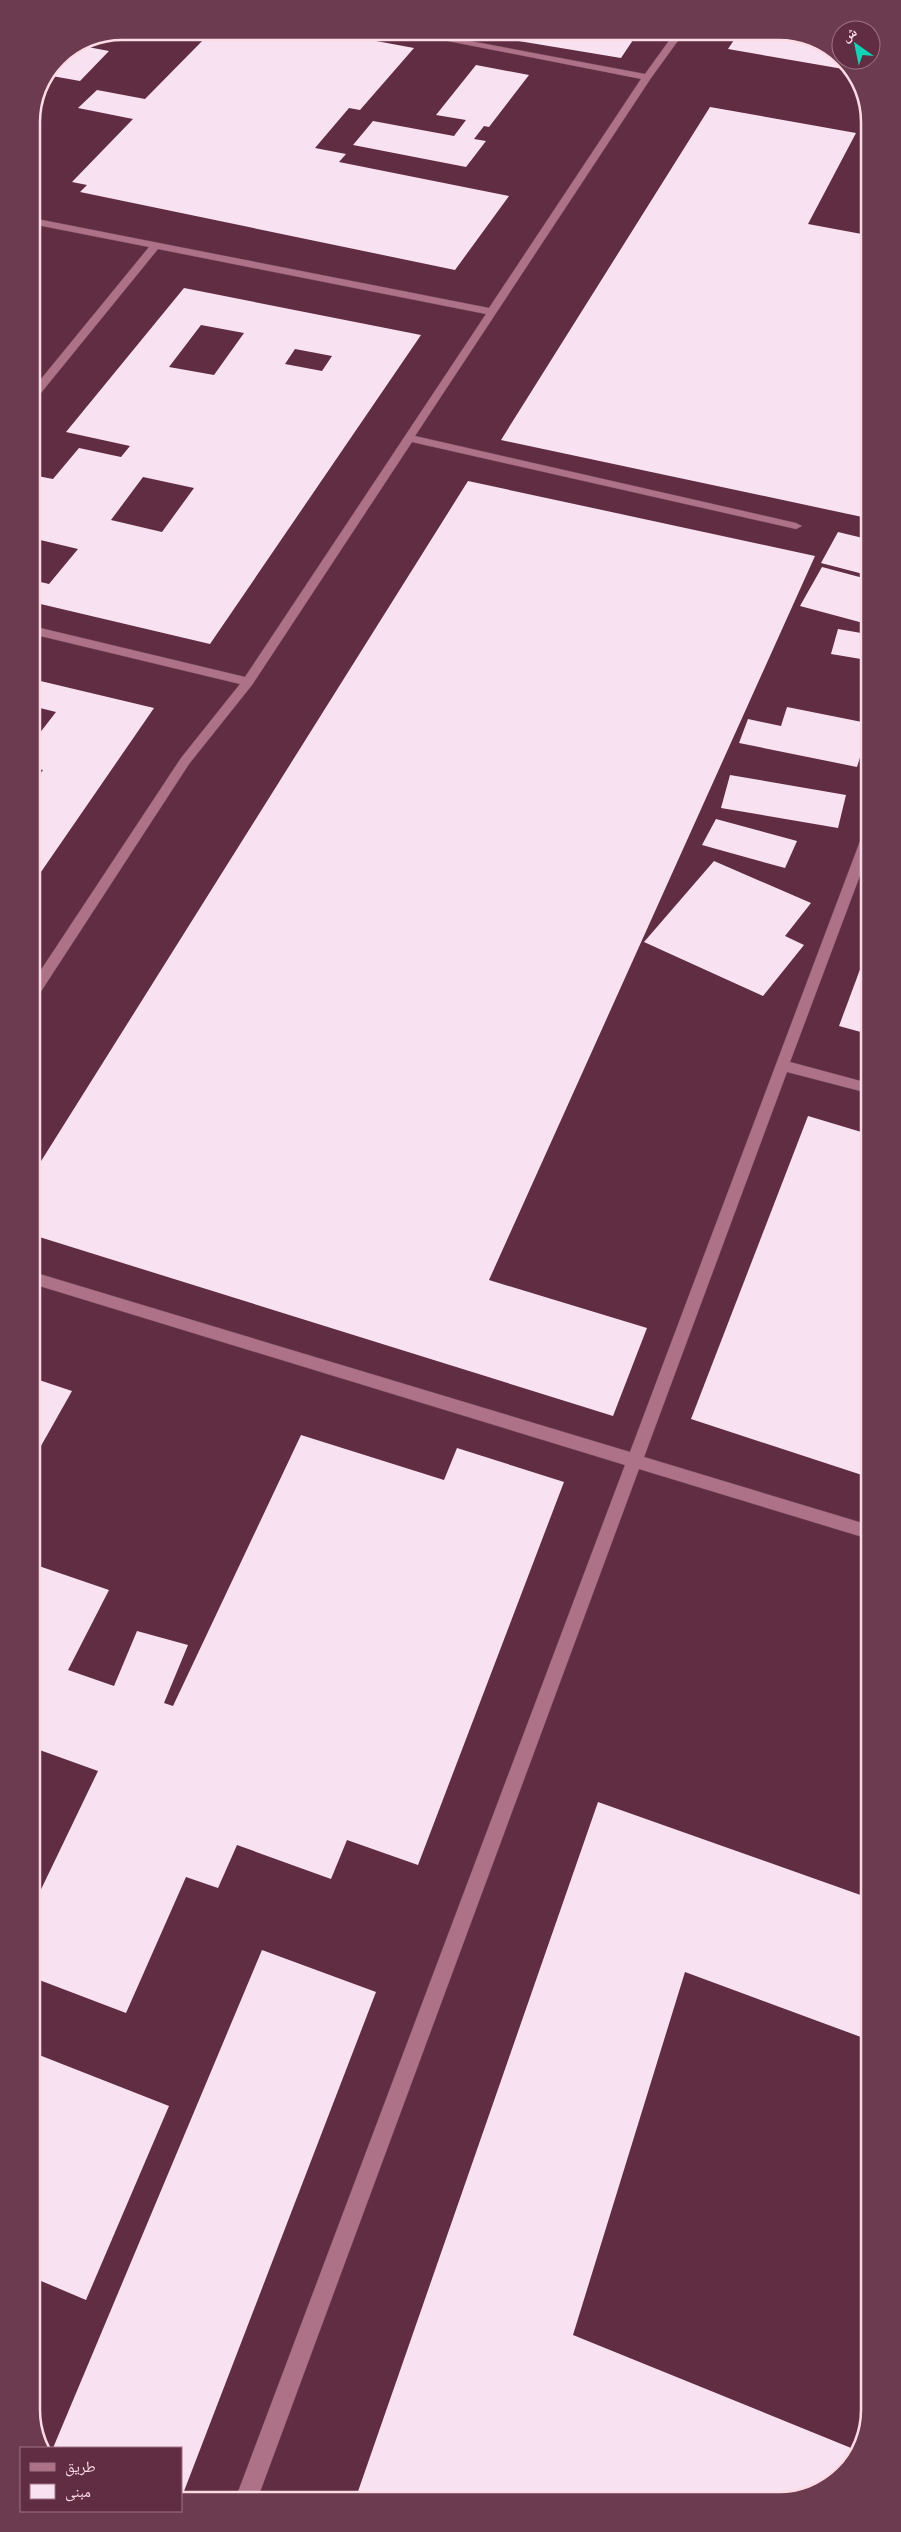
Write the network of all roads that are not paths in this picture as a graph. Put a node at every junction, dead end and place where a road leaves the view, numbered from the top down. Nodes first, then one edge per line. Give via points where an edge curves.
1 (460, 40) edge
2 (675, 40) edge
3 (648, 77) junction
4 (40, 223) edge
5 (154, 247) junction
6 (493, 312) junction
7 (40, 387) edge
8 (408, 438) junction
9 (796, 526) dead end
10 (40, 632) edge
11 (248, 682) junction
12 (861, 855) edge
13 (40, 980) edge
14 (782, 1064) junction
15 (861, 1086) edge
16 (40, 1280) edge
17 (635, 1460) junction
18 (861, 1530) edge
19 (249, 2492) edge

1 - 3 street
2 - 3 street
3 - 6 street
4 - 5 street
5 - 6 street
5 - 7 street
6 - 8 street
8 - 9 street
8 - 11 street
10 - 11 street
11 - 13 street via 186,761
12 - 14 street
14 - 15 street
14 - 17 street
16 - 17 street
17 - 18 street
17 - 19 street

